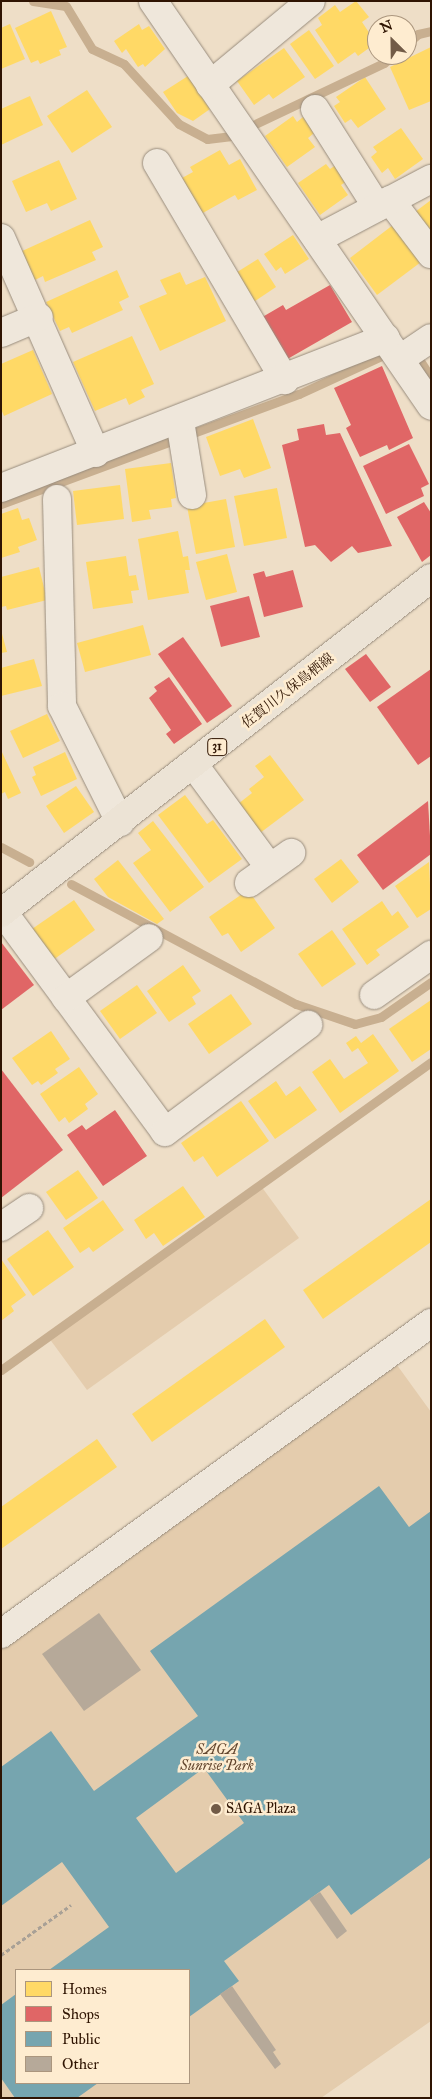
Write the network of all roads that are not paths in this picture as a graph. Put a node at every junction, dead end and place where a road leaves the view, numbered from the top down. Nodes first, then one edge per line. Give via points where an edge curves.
1 (153, 1) edge
2 (311, 1) edge
3 (210, 85) junction
4 (314, 109) dead end
5 (157, 163) dead end
6 (431, 179) edge
7 (384, 204) junction
8 (1, 238) edge
9 (317, 239) junction
10 (431, 254) edge
11 (39, 317) junction
12 (1, 333) edge
13 (409, 347) edge
14 (285, 380) junction
15 (431, 406) edge
16 (180, 421) junction
17 (96, 453) junction
18 (1, 488) edge
19 (192, 495) dead end
20 (57, 499) dead end
21 (431, 578) edge
22 (194, 765) junction
23 (120, 822) junction
24 (270, 868) dead end
25 (2, 913) edge
26 (149, 938) dead end
27 (431, 955) edge
28 (374, 995) dead end
29 (66, 998) junction
30 (308, 1025) dead end
31 (29, 1208) dead end
32 (1, 1227) edge
33 (431, 1322) edge
34 (1, 1634) edge

1 - 3 street
2 - 3 street
3 - 9 street
4 - 7 street
5 - 14 street
6 - 7 street
7 - 9 street
7 - 10 street
8 - 11 street
9 - 13 street
11 - 12 street
11 - 17 street
13 - 14 street
13 - 15 street
14 - 16 street
16 - 17 street
16 - 19 street
17 - 18 street
20 - 23 street via 62,706
21 - 22 main road, 佐賀川久保鳥栖線 / 31
22 - 23 main road, 佐賀川久保鳥栖線 / 31
22 - 24 street
23 - 25 main road, 佐賀川久保鳥栖線 / 31
25 - 29 street
26 - 29 street
27 - 28 street
29 - 30 street via 165,1132
31 - 32 street
33 - 34 street

